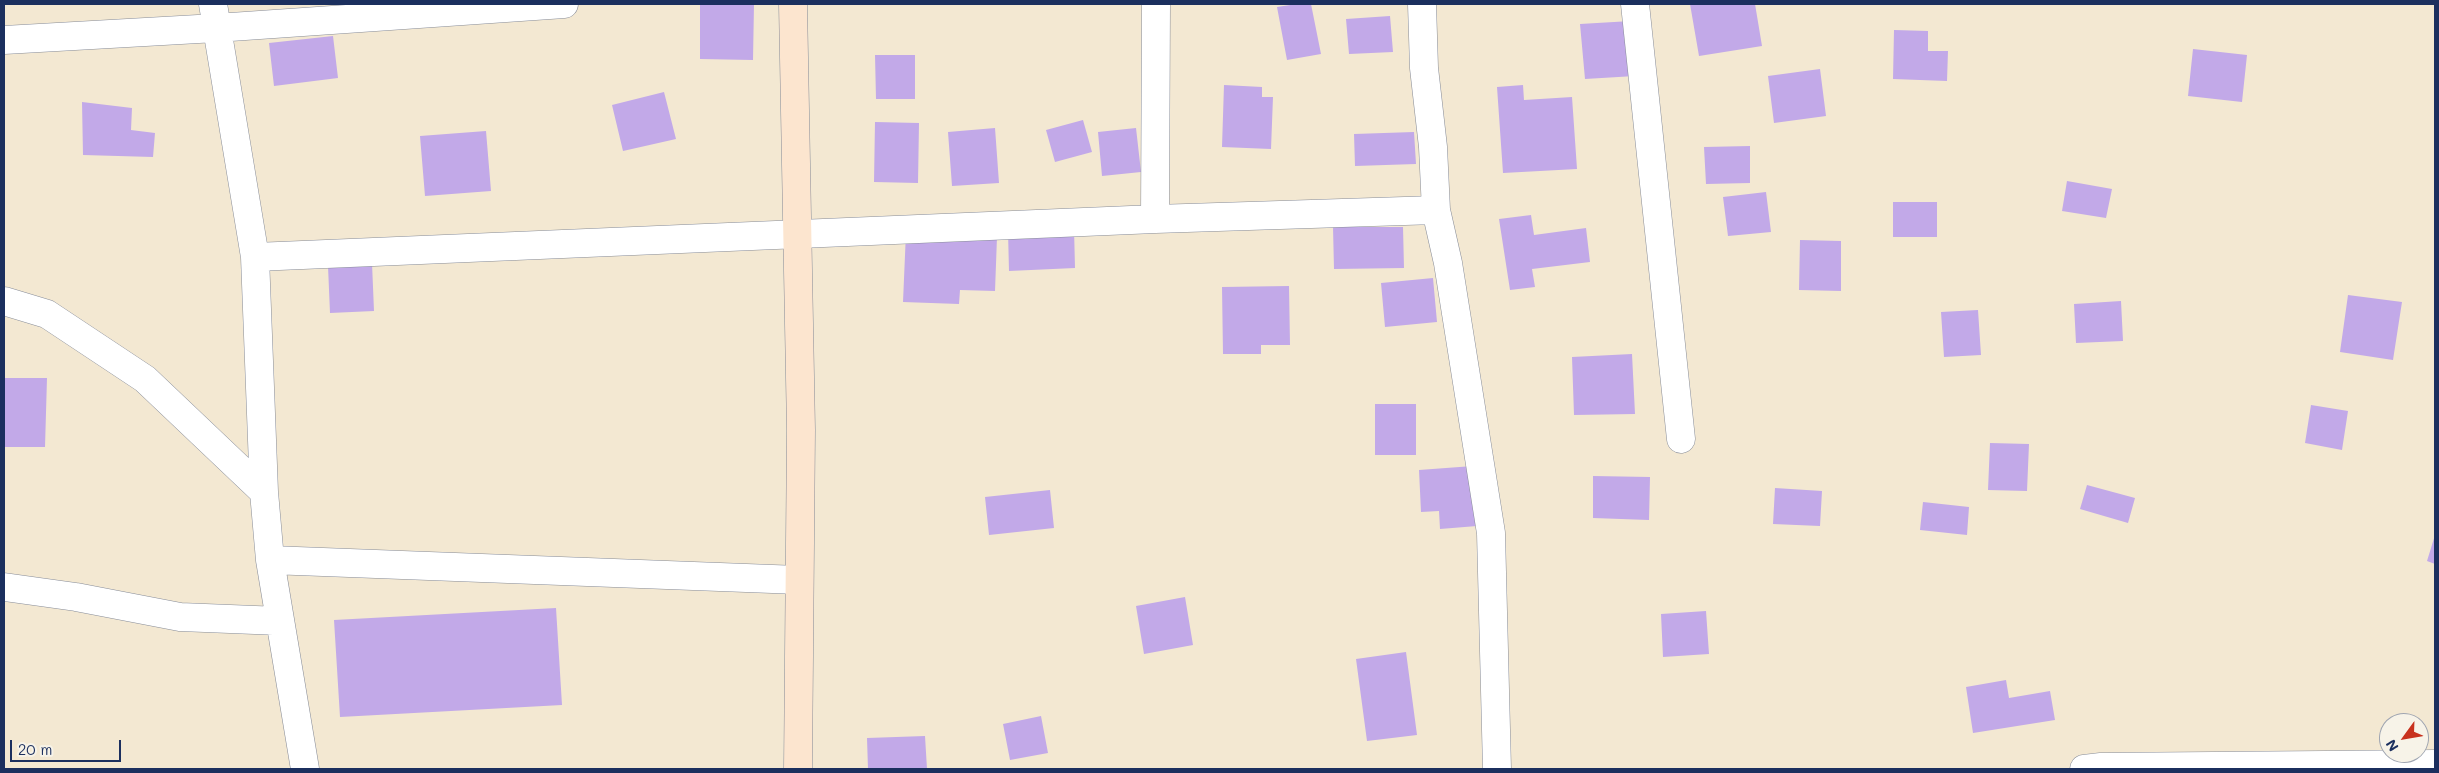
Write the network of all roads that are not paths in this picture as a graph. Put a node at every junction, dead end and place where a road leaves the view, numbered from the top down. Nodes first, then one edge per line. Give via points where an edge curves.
1 (564, 4) edge
2 (793, 4) edge
3 (1156, 4) edge
4 (1422, 4) edge
5 (1635, 4) edge
6 (215, 16) edge
7 (4, 40) edge
8 (1436, 210) junction
9 (1155, 219) junction
10 (796, 235) junction
11 (255, 257) junction
12 (4, 301) edge
13 (1681, 439) dead end
14 (264, 492) junction
15 (270, 560) junction
16 (799, 580) junction
17 (4, 587) edge
18 (280, 621) junction
19 (2435, 764) edge
20 (305, 769) edge
21 (798, 769) edge
22 (1498, 769) edge
23 (2084, 769) edge

1 - 6 street
2 - 10 street
3 - 9 street
4 - 8 street
5 - 13 street
6 - 7 street
6 - 11 street
8 - 9 street
8 - 22 street via 1448,263 1491,533
9 - 10 street
10 - 11 street
10 - 16 street via 801,430
11 - 14 street
12 - 14 street via 47,314 145,380
14 - 15 street
15 - 16 street
15 - 18 street
16 - 21 street
17 - 18 street via 76,597 180,618
18 - 20 street
19 - 23 street

